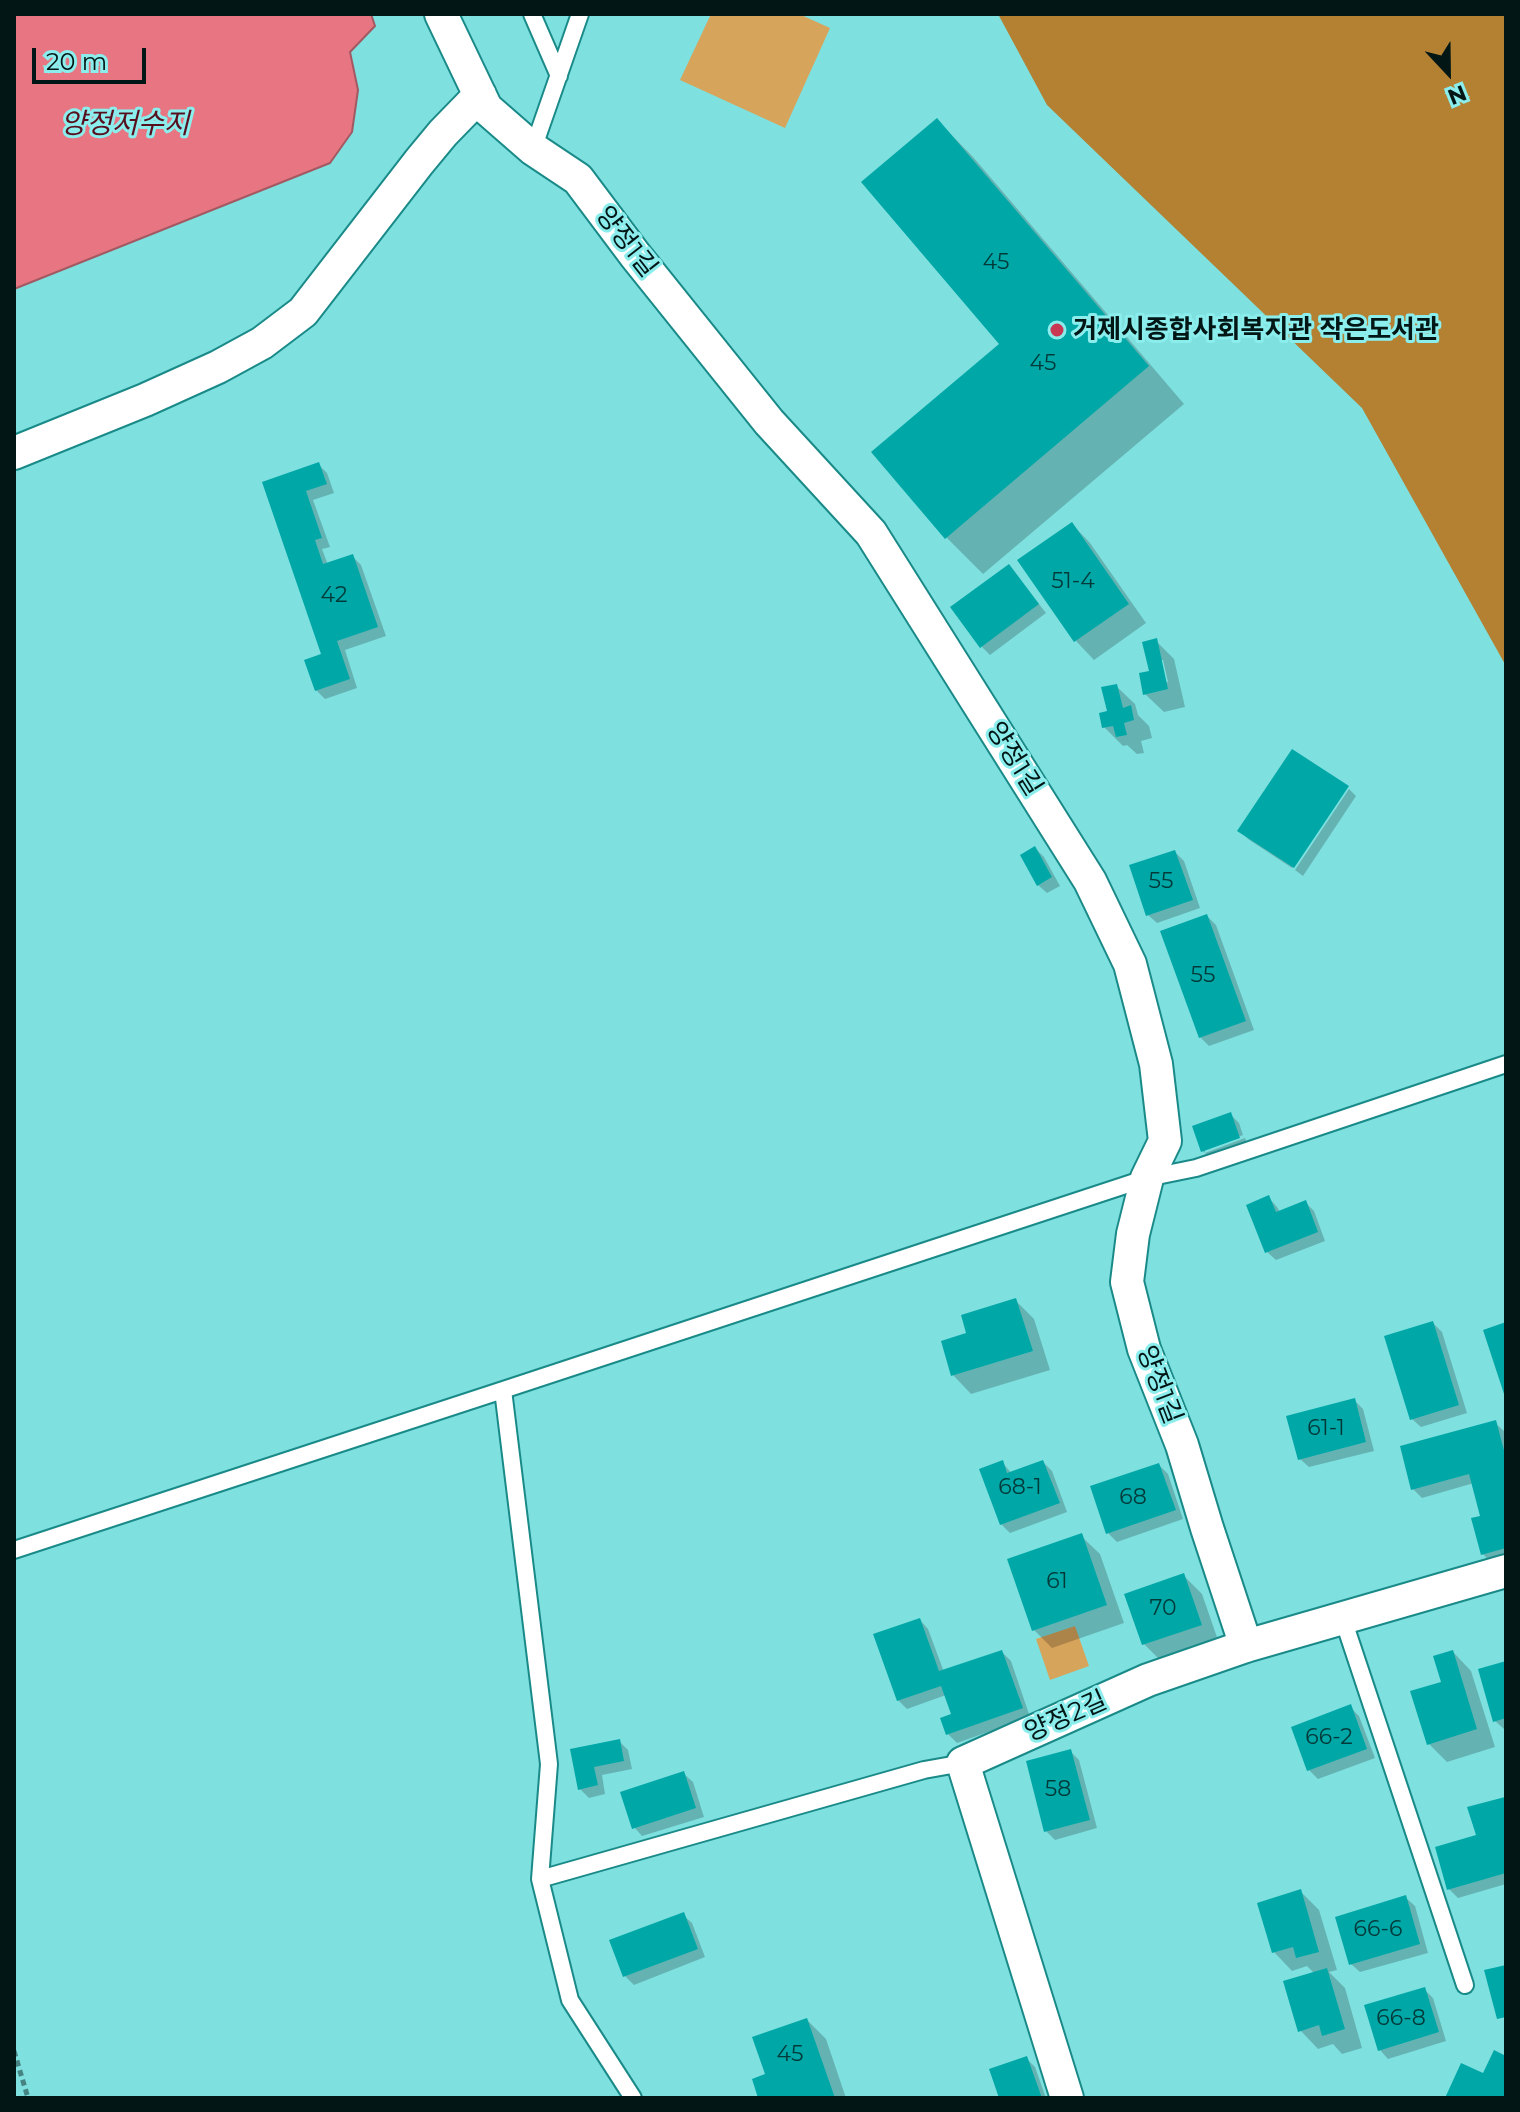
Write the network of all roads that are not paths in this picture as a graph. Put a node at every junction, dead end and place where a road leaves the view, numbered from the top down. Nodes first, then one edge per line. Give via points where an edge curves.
1 (441, 14) edge
2 (532, 14) edge
3 (580, 14) edge
4 (559, 76) junction
5 (480, 95) junction
6 (533, 149) junction
7 (14, 453) edge
8 (1506, 1064) edge
9 (1147, 1178) junction
10 (503, 1390) junction
11 (14, 1550) edge
12 (1506, 1571) edge
13 (1343, 1619) junction
14 (1246, 1646) junction
15 (963, 1763) junction
16 (540, 1879) junction
17 (1465, 1985) dead end
18 (633, 2098) edge
19 (1067, 2098) edge

1 - 5 street, 양정1길
2 - 4 lane
3 - 4 lane
4 - 6 lane
5 - 6 street, 양정1길 via 486,108
5 - 7 street via 419,162 303,312 218,367
6 - 9 street, 양정1길 via 578,179 769,422 871,533 1090,881 1130,964 1156,1064 1165,1141
8 - 9 lane via 1196,1168
9 - 10 lane
9 - 14 street, 양정1길 via 1127,1282 1144,1349 1182,1445
10 - 11 lane
10 - 16 lane via 549,1764
12 - 13 street, 양정2길
13 - 14 street, 양정2길
13 - 17 lane
14 - 15 street, 양정2길 via 1148,1680
15 - 16 lane
15 - 19 street
16 - 18 lane via 570,2000

